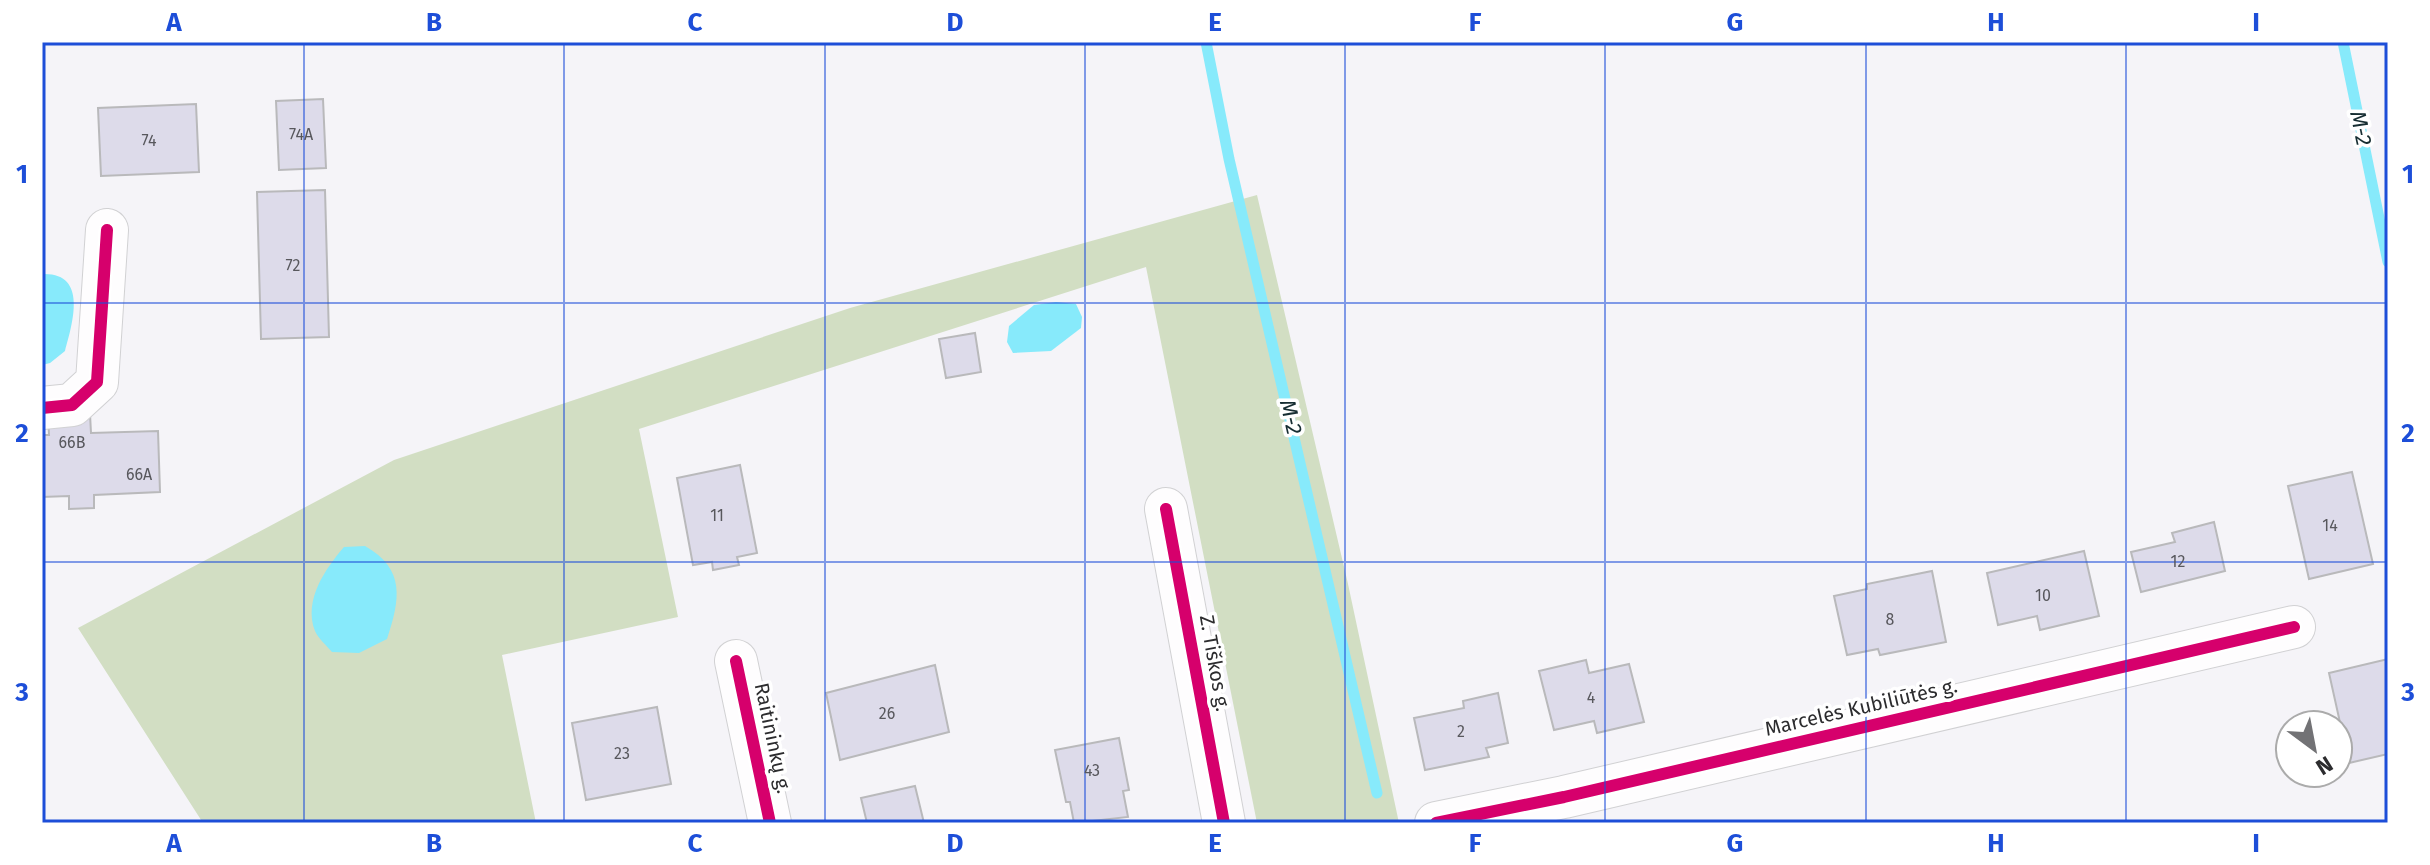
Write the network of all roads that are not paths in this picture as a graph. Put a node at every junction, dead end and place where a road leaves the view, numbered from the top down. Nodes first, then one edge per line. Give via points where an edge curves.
1 (107, 230) dead end
2 (42, 408) edge
3 (1166, 509) dead end
4 (2294, 627) dead end
5 (736, 661) dead end
6 (1567, 810) edge
7 (770, 823) edge
8 (1224, 823) edge
9 (1436, 823) edge

1 - 2 street via 97,382 72,405
3 - 8 street, Z. Tiškos g.
4 - 6 street, Marcelės Kubiliūtės g.
5 - 7 street, Raitininkų g.
6 - 9 street, Marcelės Kubiliūtės g.

